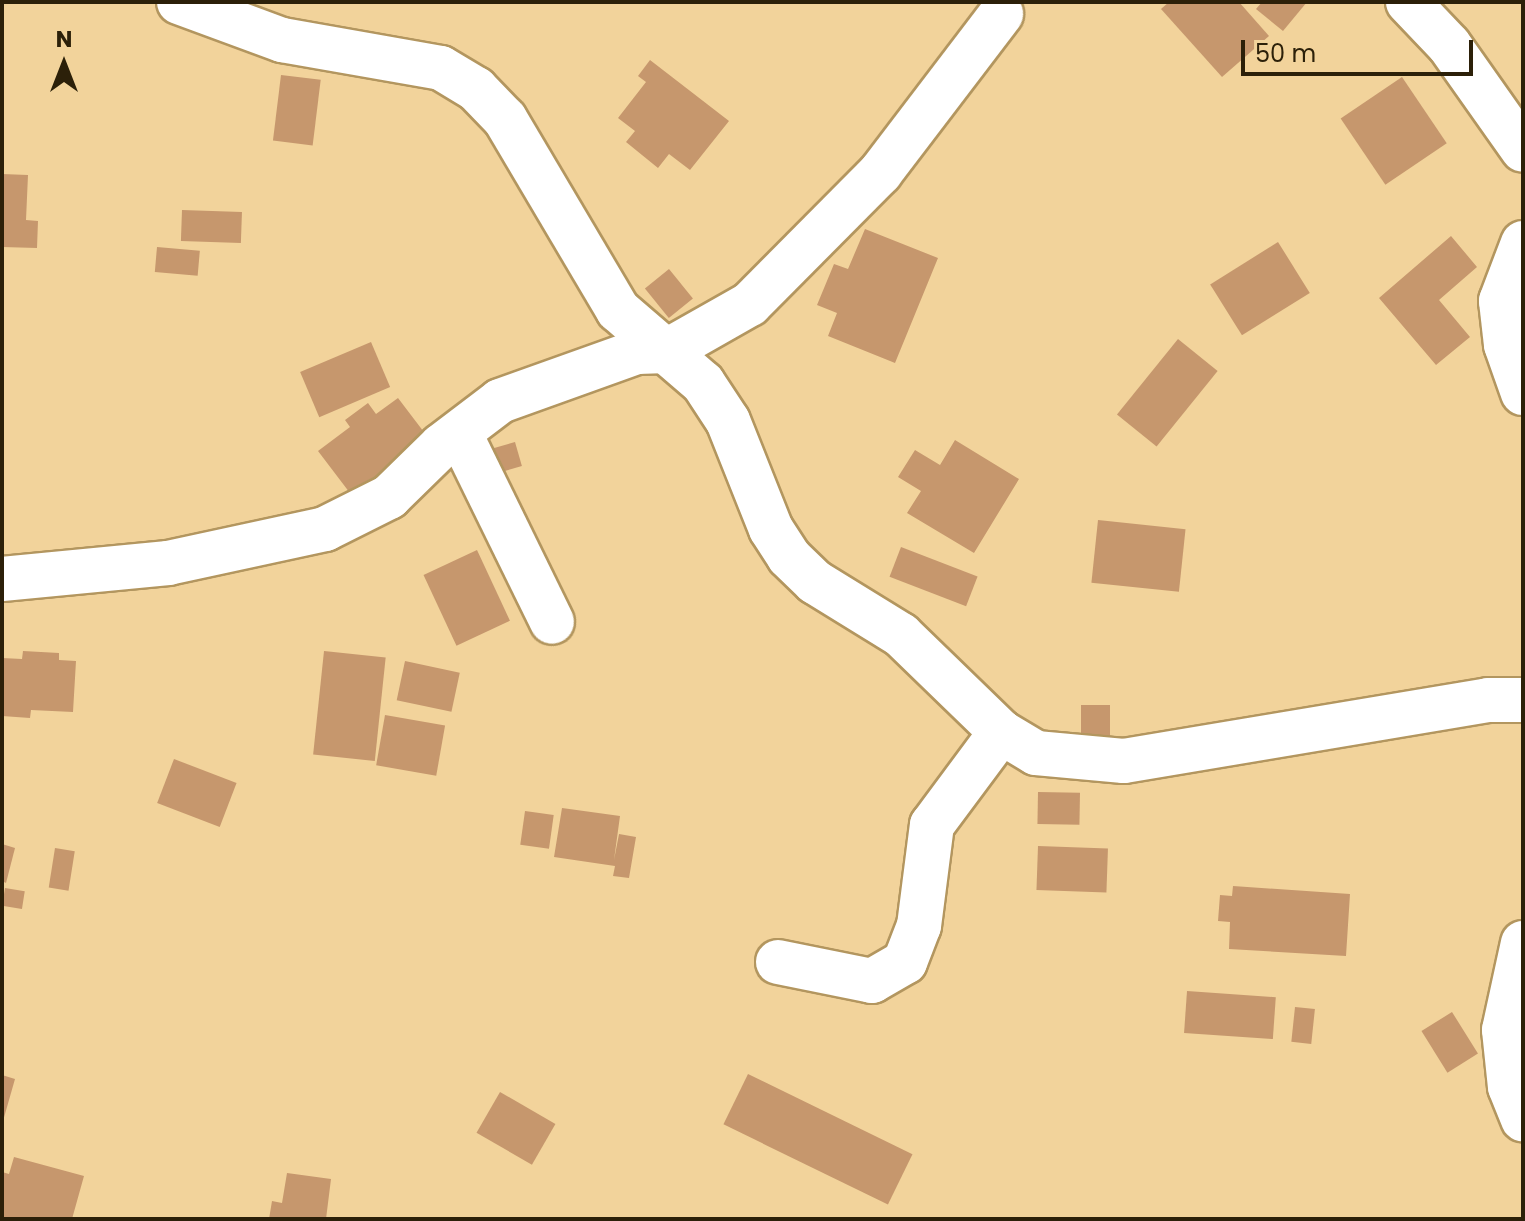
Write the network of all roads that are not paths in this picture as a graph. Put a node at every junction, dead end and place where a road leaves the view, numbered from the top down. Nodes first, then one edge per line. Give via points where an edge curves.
1 (179, 2) edge
2 (1408, 2) edge
3 (1001, 14) dead end
4 (1523, 150) edge
5 (1523, 243) edge
6 (667, 351) junction
7 (1523, 393) edge
8 (460, 434) junction
9 (2, 579) edge
10 (552, 622) dead end
11 (1511, 693) edge
12 (1001, 732) junction
13 (1523, 943) edge
14 (778, 962) dead end
15 (1523, 1119) edge

1 - 6 street via 282,40 441,68 476,89 505,119 618,310
2 - 4 street via 1449,45
3 - 6 street via 880,173 750,304
5 - 7 street via 1501,301 1506,345
6 - 8 street via 637,352 500,401
6 - 12 street via 703,383 728,421 771,529 789,557 815,582 901,635
8 - 9 street via 389,497 325,529 168,563
8 - 10 street
11 - 12 street via 1124,761 1036,753
12 - 14 street via 932,825 919,926 905,962 872,981
13 - 15 street via 1504,1030 1510,1087

